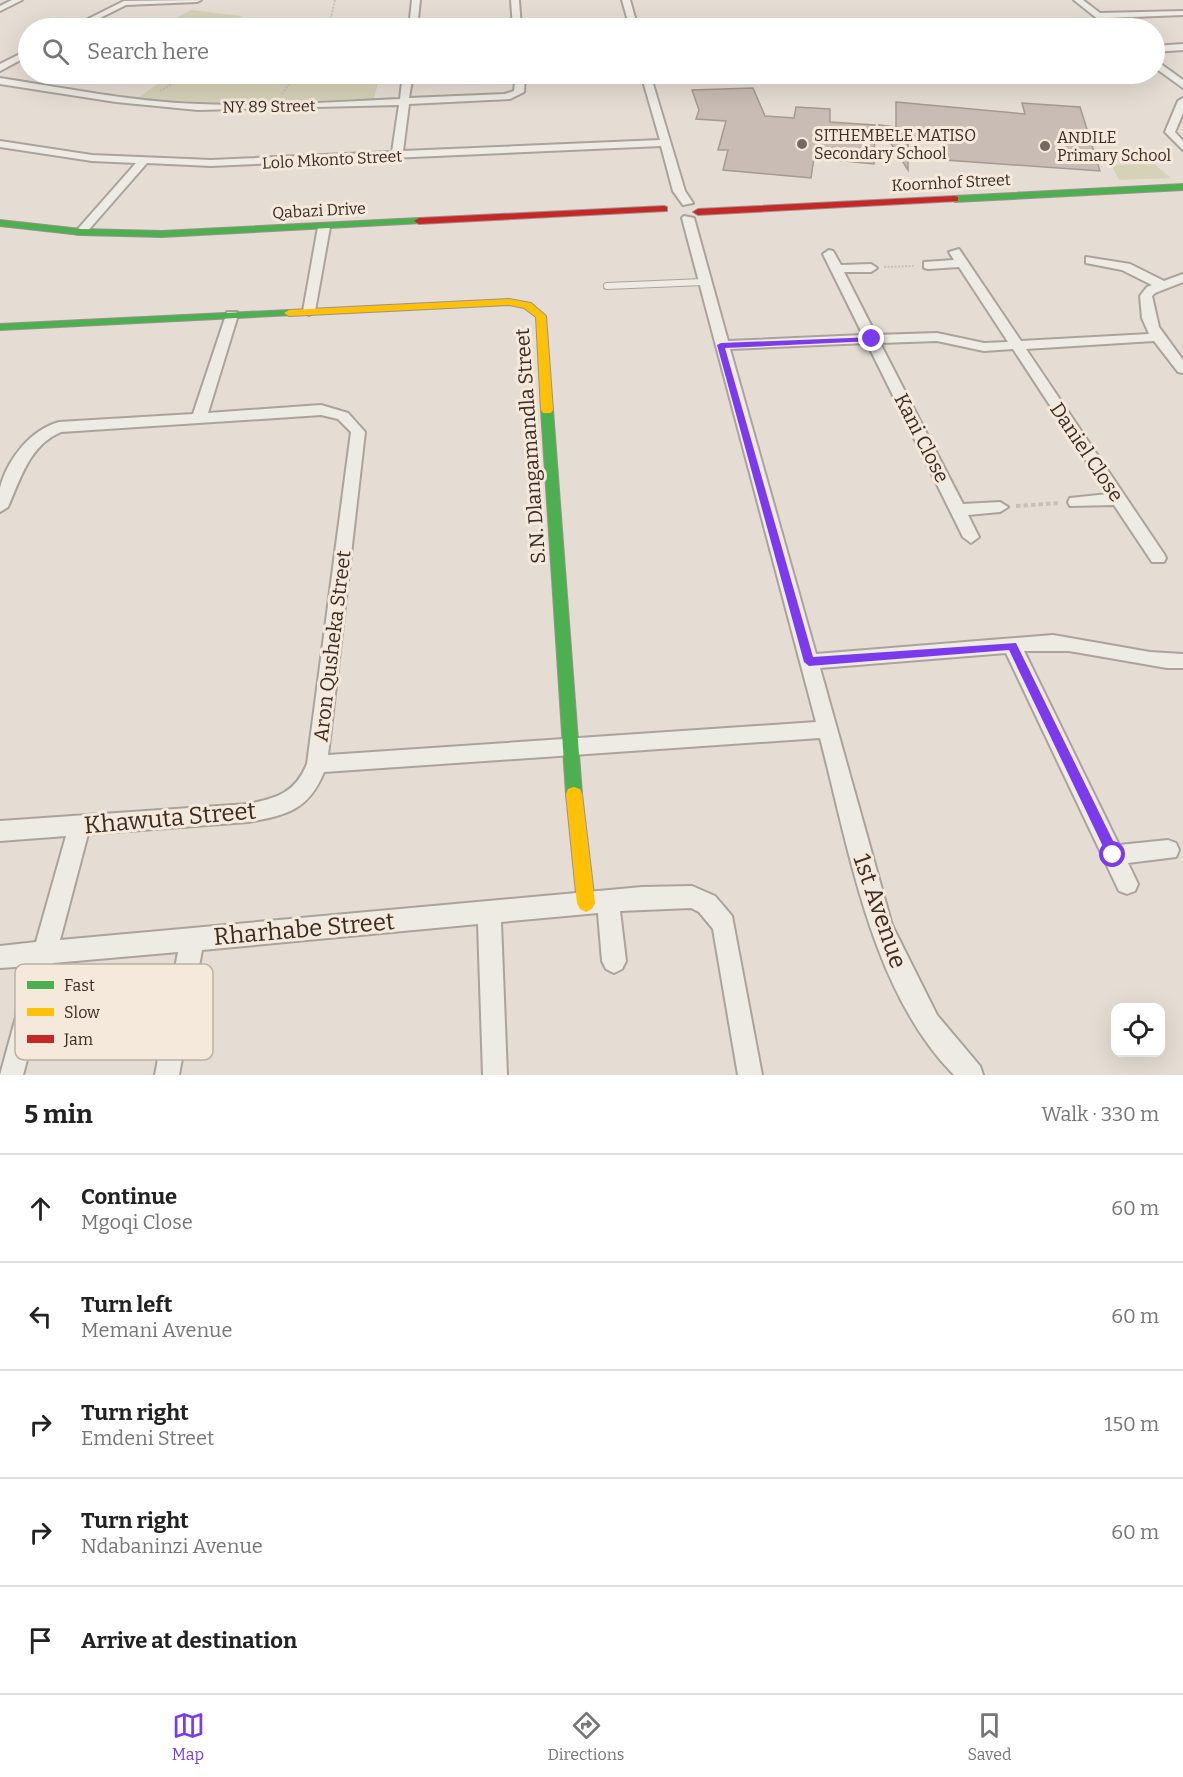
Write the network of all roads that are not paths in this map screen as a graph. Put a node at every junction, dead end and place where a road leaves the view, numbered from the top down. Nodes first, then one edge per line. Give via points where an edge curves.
1 (18, 0) edge
2 (197, 0) edge
3 (416, 0) edge
4 (515, 0) edge
5 (522, 0) edge
6 (626, 0) edge
7 (1078, 0) edge
8 (0, 9) edge
9 (1183, 13) edge
10 (1099, 16) junction
11 (94, 18) edge
12 (414, 18) edge
13 (516, 18) edge
14 (631, 18) edge
15 (1102, 18) edge
16 (1183, 48) edge
17 (1165, 49) edge
18 (18, 58) edge
19 (0, 68) edge
20 (1165, 70) edge
21 (0, 81) edge
22 (18, 84) edge
23 (20, 84) edge
24 (407, 84) edge
25 (521, 84) edge
26 (649, 84) edge
27 (1183, 85) edge
28 (404, 101) junction
29 (1183, 101) edge
30 (665, 143) junction
31 (0, 144) edge
32 (1183, 147) edge
33 (397, 155) junction
34 (143, 162) junction
35 (1183, 187) edge
36 (682, 211) junction
37 (0, 224) edge
38 (324, 227) junction
39 (81, 232) junction
40 (829, 254) dead end
41 (1090, 260) dead end
42 (928, 265) road end
43 (871, 268) road end
44 (837, 270) junction
45 (1183, 278) edge
46 (703, 282) junction
47 (1162, 285) junction
48 (607, 286) dead end
49 (309, 311) junction
50 (232, 315) junction
51 (0, 327) edge
52 (1158, 337) junction
53 (872, 339) junction
54 (721, 345) junction
55 (1017, 345) junction
56 (1183, 369) edge
57 (199, 417) junction
58 (1119, 499) junction
59 (1076, 502) road end
60 (0, 507) edge
61 (1000, 507) road end
62 (958, 510) junction
63 (971, 537) dead end
64 (1158, 558) dead end
65 (1012, 646) junction
66 (809, 662) junction
67 (1183, 662) edge
68 (826, 729) junction
69 (569, 746) junction
70 (317, 764) junction
71 (80, 825) junction
72 (0, 831) edge
73 (1168, 850) dead end
74 (1113, 855) junction
75 (1127, 884) dead end
76 (597, 903) junction
77 (489, 912) junction
78 (192, 939) junction
79 (45, 953) junction
80 (0, 957) edge
81 (614, 961) dead end
82 (42, 964) edge
83 (187, 964) edge
84 (15, 1060) edge
85 (170, 1060) edge
86 (11, 1075) edge
87 (167, 1075) edge
88 (495, 1075) edge
89 (750, 1075) edge
90 (971, 1075) edge

1 - 8 street
2 - 11 street via 124,3
3 - 12 street
4 - 5 street
4 - 13 street
6 - 14 street
7 - 10 street
9 - 10 street
10 - 15 street
16 - 17 street
18 - 19 street
20 - 27 street
21 - 22 street, NY 89 Street
23 - 28 street, NY 89 Street via 198,107
24 - 28 street
25 - 28 street, NY 89 Street via 512,96
26 - 30 street, 1st Avenue
28 - 33 street
29 - 32 street via 1170,132
30 - 33 street, Lolo Mkonto Street
30 - 36 street, 1st Avenue
31 - 34 street, Lolo Mkonto Street
33 - 34 street, Lolo Mkonto Street via 234,163
34 - 39 street
35 - 36 street, Koornhof Street
36 - 38 street, Qabazi Drive
36 - 46 street, 1st Avenue
37 - 39 street, Qabazi Drive
38 - 39 street, Qabazi Drive via 182,233
38 - 49 street
40 - 44 street, Kani Close
41 - 47 street via 1126,267
42 - 55 street, Daniel Close via 959,258
43 - 44 street
44 - 53 street, Kani Close
45 - 47 street
46 - 48 lane
46 - 54 street, 1st Avenue
47 - 52 street via 1146,296 1145,315
49 - 50 street, S.N. Dlangamandla Street
49 - 69 street, S.N. Dlangamandla Street via 509,302 530,305 541,316
50 - 51 street, S.N. Dlangamandla Street
50 - 57 street
52 - 55 street
52 - 56 street
53 - 54 street
53 - 55 street via 937,337 978,346
53 - 62 street, Kani Close
54 - 66 street, 1st Avenue
55 - 58 street, Daniel Close
57 - 60 street, Aron Qusheka Street via 45,431 28,447
57 - 70 street, Aron Qusheka Street via 330,411 352,419 358,432
58 - 59 street
58 - 64 street, Daniel Close
61 - 62 street
62 - 63 street, Kani Close
65 - 66 street
65 - 67 street via 1083,644 1145,659
65 - 74 street
66 - 68 street, 1st Avenue
68 - 69 street, Aron Qusheka Street
68 - 90 street, 1st Avenue via 881,925 915,1004
69 - 70 street, Aron Qusheka Street
69 - 76 street, S.N. Dlangamandla Street
70 - 71 street, Khawuta Street via 310,784 299,797 280,807 248,813
71 - 72 street, Khawuta Street
71 - 79 street
73 - 74 street
74 - 75 street
76 - 77 street, Rharhabe Street
76 - 81 street
76 - 89 street, Rharhabe Street via 692,897 707,904 724,924
77 - 78 street, Rharhabe Street
77 - 88 street
78 - 79 street, Rharhabe Street
78 - 83 street
79 - 80 street, Rharhabe Street
79 - 82 street
84 - 86 street
85 - 87 street

